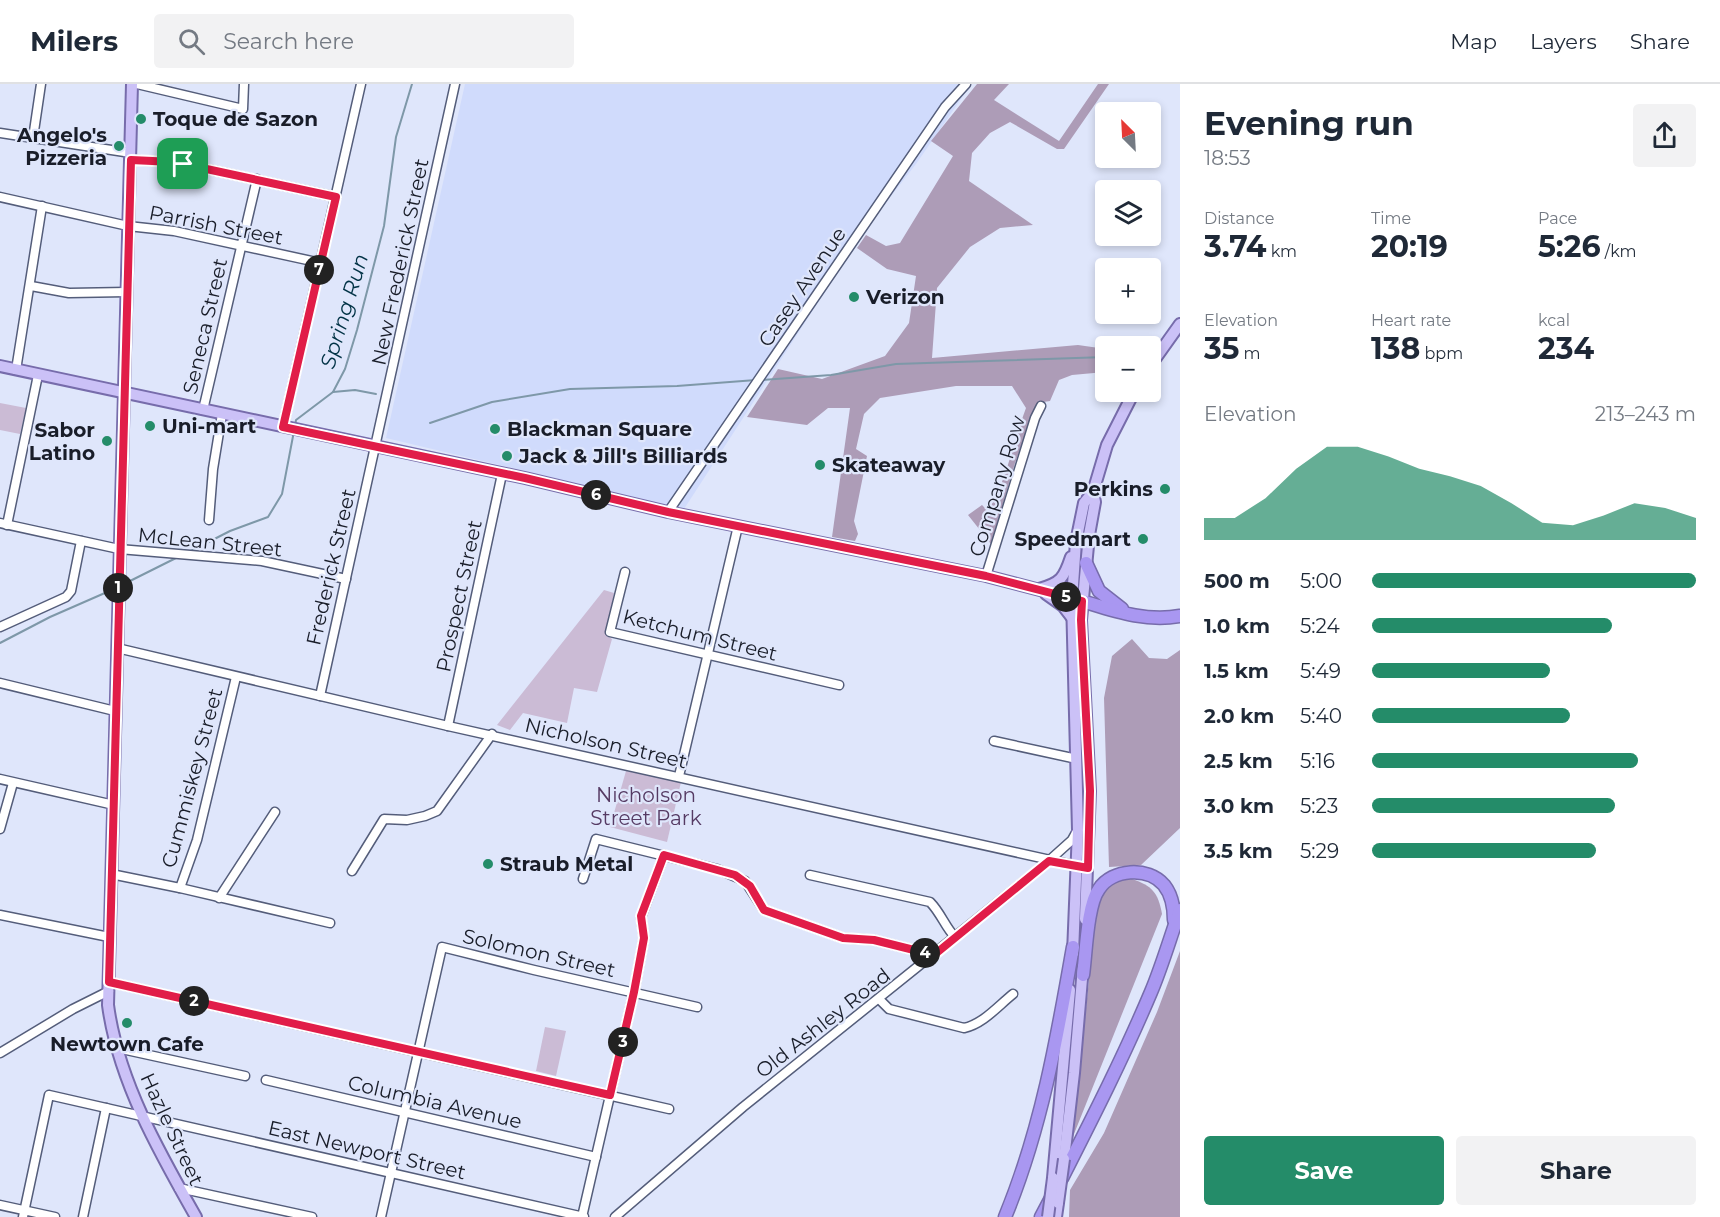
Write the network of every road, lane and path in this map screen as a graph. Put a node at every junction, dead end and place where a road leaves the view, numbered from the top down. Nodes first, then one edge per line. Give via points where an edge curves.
1 (41, 84) edge
2 (132, 84) edge
3 (137, 84) edge
4 (244, 84) edge
5 (361, 84) edge
6 (455, 84) edge
7 (966, 84) edge
8 (0, 133) edge
9 (33, 138) junction
10 (131, 156) junction
11 (256, 179) junction
12 (0, 197) edge
13 (336, 197) junction
14 (42, 207) junction
15 (128, 226) junction
16 (241, 246) junction
17 (321, 263) junction
18 (31, 286) junction
19 (127, 292) junction
20 (1180, 324) edge
21 (1161, 351) edge
22 (0, 366) edge
23 (16, 370) junction
24 (38, 375) junction
25 (125, 392) junction
26 (1129, 402) edge
27 (1041, 406) dead end
28 (202, 410) junction
29 (222, 414) junction
30 (291, 428) junction
31 (375, 446) junction
32 (502, 474) junction
33 (1093, 492) junction
34 (668, 512) junction
35 (209, 520) dead end
36 (3, 524) edge
37 (738, 526) junction
38 (81, 541) junction
39 (1076, 542) junction
40 (119, 549) junction
41 (1086, 563) junction
42 (625, 572) dead end
43 (986, 576) junction
44 (346, 579) junction
45 (1039, 589) junction
46 (1077, 600) junction
47 (1180, 616) edge
48 (1133, 617) junction
49 (1073, 619) junction
50 (0, 627) edge
51 (117, 648) junction
52 (708, 654) junction
53 (236, 677) junction
54 (0, 683) edge
55 (839, 685) dead end
56 (320, 696) junction
57 (115, 711) junction
58 (448, 726) junction
59 (492, 734) junction
60 (994, 741) dead end
61 (1077, 759) junction
62 (679, 776) junction
63 (0, 779) edge
64 (13, 783) junction
65 (114, 805) junction
66 (275, 812) dead end
67 (0, 829) edge
68 (1078, 830) junction
69 (664, 855) junction
70 (1049, 861) junction
71 (1083, 867) junction
72 (352, 871) dead end
73 (111, 874) junction
74 (810, 875) dead end
75 (583, 879) dead end
76 (180, 888) junction
77 (219, 898) junction
78 (1180, 910) edge
79 (0, 915) edge
80 (330, 923) dead end
81 (110, 937) junction
82 (955, 938) junction
83 (1168, 944) junction
84 (1073, 947) junction
85 (934, 955) junction
86 (1083, 975) junction
87 (109, 986) junction
88 (634, 992) junction
89 (1013, 994) dead end
90 (879, 999) junction
91 (698, 1007) dead end
92 (117, 1048) junction
93 (419, 1051) junction
94 (0, 1053) edge
95 (245, 1076) dead end
96 (266, 1080) dead end
97 (610, 1095) junction
98 (106, 1108) junction
99 (669, 1109) dead end
100 (406, 1113) junction
101 (142, 1116) junction
102 (596, 1157) junction
103 (392, 1173) junction
104 (179, 1188) junction
105 (0, 1205) edge
106 (23, 1214) edge
107 (55, 1217) edge
108 (83, 1217) edge
109 (196, 1217) edge
110 (312, 1217) edge
111 (381, 1217) edge
112 (583, 1217) edge
113 (615, 1217) edge
114 (1005, 1217) edge
115 (1041, 1217) edge
116 (1048, 1217) edge
117 (1056, 1217) edge

1 - 9 street
2 - 10 main road, Hazle Street
3 - 4 street via 243,109
5 - 13 street
6 - 31 street, New Frederick Street
7 - 34 street, Casey Avenue via 945,107
8 - 9 street
9 - 10 street
10 - 11 street
10 - 15 main road, Hazle Street
11 - 13 street
11 - 16 street, Seneca Street
12 - 14 street, Parrish Street
13 - 17 street
14 - 15 street, Parrish Street
14 - 18 street
15 - 16 street, Parrish Street via 174,231
15 - 19 main road, Hazle Street
16 - 17 street, Parrish Street
16 - 28 street, Seneca Street
17 - 30 street
18 - 19 street via 69,293
18 - 23 street
19 - 25 main road, Hazle Street
20 - 21 main road
22 - 23 main road
23 - 24 main road
24 - 25 main road
24 - 36 street
25 - 28 main road
25 - 40 main road, Hazle Street
26 - 33 main road via 1107,444
27 - 43 street, Company Row
28 - 29 main road
29 - 30 main road
29 - 35 street
30 - 31 main road
31 - 32 main road
31 - 44 street, Frederick Street
32 - 34 main road
32 - 58 street, Prospect Street
33 - 39 main road via 1084,503
33 - 41 main road
34 - 37 main road
36 - 38 street, McLean Street
37 - 43 main road
37 - 52 street
38 - 40 street, McLean Street
38 - 50 street via 71,591 66,597
39 - 45 main road via 1065,574 1054,584
39 - 46 main road
40 - 44 street, McLean Street via 262,561
40 - 51 main road, Hazle Street
41 - 46 main road
41 - 48 highway via 1099,591
42 - 52 street, Ketchum Street via 610,632
43 - 45 main road
44 - 56 street, Frederick Street
45 - 46 main road
45 - 49 main road via 1063,606
46 - 48 highway
46 - 49 main road
46 - 71 main road via 1090,791
47 - 48 highway
49 - 61 main road
51 - 53 street, Nicholson Street
51 - 57 main road, Hazle Street
52 - 55 street, Ketchum Street
52 - 62 street
53 - 56 street, Nicholson Street
53 - 76 street, Cummiskey Street via 197,840
54 - 57 street
56 - 58 street, Nicholson Street
57 - 65 main road, Hazle Street
58 - 59 street, Nicholson Street
59 - 62 street, Nicholson Street
59 - 72 street via 436,811 407,820 384,819
60 - 61 street
61 - 68 main road
62 - 70 street, Nicholson Street
63 - 64 street
64 - 65 street
64 - 67 street
65 - 73 main road, Hazle Street
66 - 77 street
68 - 70 street, Old Ashley Road
68 - 71 main road
69 - 75 street via 596,839
69 - 85 street via 735,875 750,886 764,910 843,938 874,940
69 - 88 street via 641,916 644,938
70 - 71 street, Nicholson Street
70 - 82 street, Old Ashley Road
71 - 84 main road
71 - 86 main road
73 - 76 street
73 - 81 main road, Hazle Street
74 - 82 street via 930,902
76 - 77 street
77 - 80 street
78 - 83 highway
79 - 81 street
81 - 87 main road, Hazle Street
82 - 85 street, Old Ashley Road
83 - 86 highway via 1174,910 1164,885 1152,876 1138,873 1116,875 1094,897
83 - 115 highway via 1127,1046
84 - 114 highway via 1054,1057 1021,1176
84 - 116 main road, bridge
85 - 90 street, Old Ashley Road
86 - 117 main road, bridge
87 - 92 main road, Hazle Street via 110,1024
87 - 93 street
87 - 94 street
88 - 91 street, Solomon Street
88 - 93 street, Solomon Street via 442,947
88 - 97 street
89 - 90 street via 981,1021 964,1028 889,1009
90 - 113 street, Old Ashley Road via 743,1107
92 - 95 street
92 - 101 main road, Hazle Street
93 - 97 street
93 - 100 street
96 - 100 street, Columbia Avenue
97 - 99 street
97 - 102 street
98 - 101 street, East Newport Street
98 - 106 street, East Newport Street via 49,1095
98 - 108 street
100 - 102 street, Columbia Avenue
100 - 103 street
101 - 103 street, East Newport Street
101 - 104 main road, Hazle Street
102 - 112 street
103 - 111 street
103 - 112 street, East Newport Street
104 - 109 main road, Hazle Street
104 - 110 street
105 - 106 street
106 - 107 street

